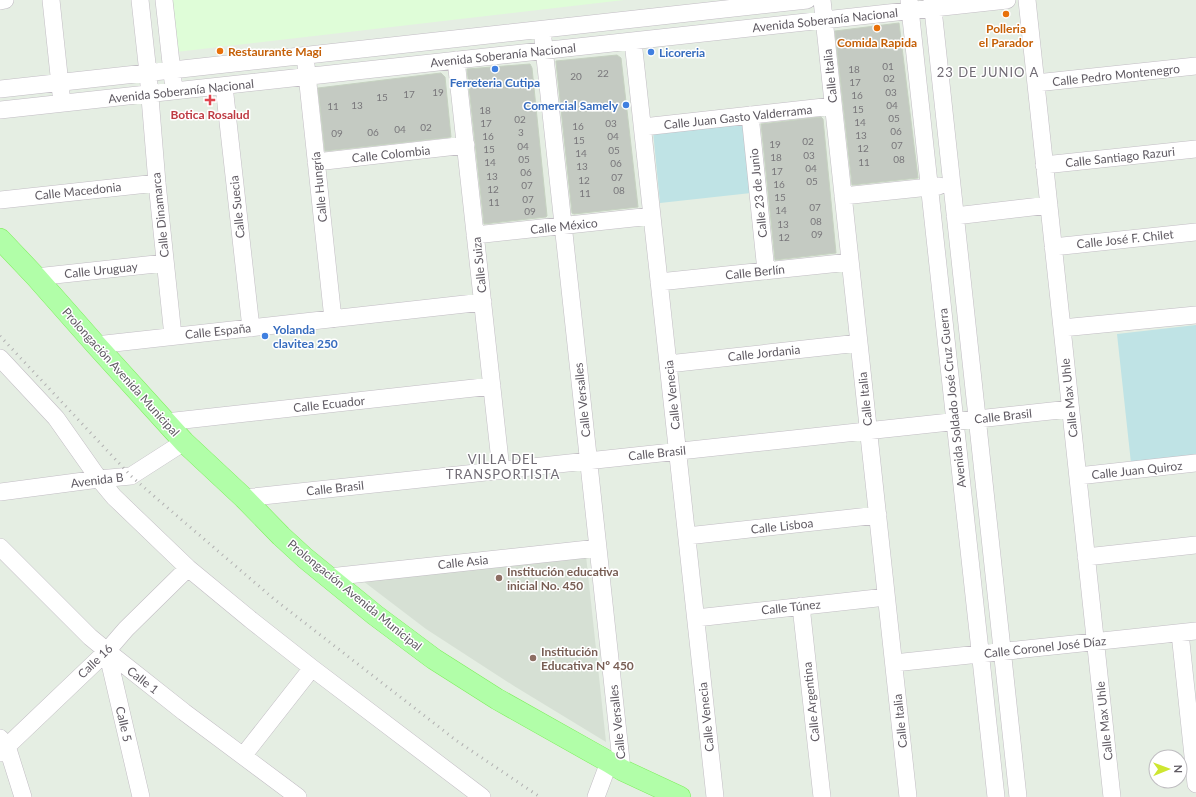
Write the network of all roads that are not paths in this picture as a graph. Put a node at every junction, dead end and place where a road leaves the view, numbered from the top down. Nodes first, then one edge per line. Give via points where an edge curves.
1 (5, 0) edge
2 (51, 0) edge
3 (140, 0) edge
4 (164, 0) edge
5 (808, 0) edge
6 (822, 0) edge
7 (1007, 0) edge
8 (1027, 0) edge
9 (0, 1) edge
10 (932, 4) edge
11 (910, 5) edge
12 (824, 20) junction
13 (542, 29) junction
14 (633, 41) junction
15 (544, 51) junction
16 (305, 55) junction
17 (456, 60) junction
18 (1196, 66) edge
19 (171, 70) junction
20 (148, 72) junction
21 (307, 77) junction
22 (60, 82) junction
23 (1036, 83) junction
24 (224, 86) junction
25 (0, 89) edge
26 (174, 91) junction
27 (149, 94) junction
28 (62, 104) junction
29 (833, 106) junction
30 (0, 110) edge
31 (750, 115) junction
32 (642, 127) junction
33 (466, 146) junction
34 (1196, 149) edge
35 (316, 162) junction
36 (1044, 165) junction
37 (157, 183) junction
38 (952, 184) junction
39 (929, 187) junction
40 (843, 196) junction
41 (0, 200) edge
42 (1048, 205) junction
43 (652, 216) junction
44 (955, 216) junction
45 (563, 226) junction
46 (1196, 232) edge
47 (475, 235) junction
48 (0, 239) edge
49 (1053, 247) junction
50 (850, 262) junction
51 (165, 263) junction
52 (766, 271) junction
53 (36, 277) junction
54 (659, 282) junction
55 (483, 302) junction
56 (1196, 315) edge
57 (333, 319) junction
58 (250, 328) junction
59 (1062, 328) junction
60 (173, 336) junction
61 (859, 343) junction
62 (96, 345) junction
63 (0, 358) edge
64 (668, 364) junction
65 (492, 386) junction
66 (1070, 408) junction
67 (977, 419) junction
68 (955, 421) junction
69 (166, 422) junction
70 (868, 430) junction
71 (184, 442) junction
72 (678, 451) junction
73 (588, 461) junction
74 (1196, 463) edge
75 (501, 470) junction
76 (1078, 476) junction
77 (99, 479) junction
78 (0, 492) edge
79 (244, 498) junction
80 (878, 515) junction
81 (687, 536) junction
82 (1196, 545) edge
83 (0, 547) edge
84 (598, 548) junction
85 (1086, 557) junction
86 (188, 568) junction
87 (329, 577) junction
88 (886, 597) junction
89 (801, 606) junction
90 (696, 618) junction
91 (1188, 632) edge
92 (1096, 642) junction
93 (107, 651) junction
94 (1002, 652) junction
95 (980, 654) junction
96 (894, 663) junction
97 (312, 668) junction
98 (2, 745) edge
99 (243, 756) junction
100 (616, 766) junction
101 (1196, 784) edge
102 (23, 797) edge
103 (140, 797) edge
104 (298, 797) edge
105 (482, 797) edge
106 (596, 797) edge
107 (680, 797) edge
108 (715, 797) edge
109 (822, 797) edge
110 (908, 797) edge
111 (996, 797) edge
112 (1018, 797) edge
113 (1112, 797) edge

1 - 9 street
2 - 22 street
3 - 20 street, Calle Dinamarca
4 - 19 street
5 - 13 street, Avenida Soberanía Nacional
6 - 12 street, Calle Italia
7 - 10 street, Avenida Soberanía Nacional
8 - 23 street, Calle Max Uhle
10 - 11 street, Avenida Soberanía Nacional
10 - 38 street, Avenida Soldado José Cruz Guerra
11 - 12 street, Avenida Soberanía Nacional
11 - 39 street, Avenida Soldado José Cruz Guerra
12 - 14 street, Avenida Soberanía Nacional
12 - 29 street, Calle Italia
13 - 15 street, Calle Versalles
13 - 16 street, Avenida Soberanía Nacional
14 - 15 street, Avenida Soberanía Nacional
14 - 32 street, Calle Venecia
15 - 17 street, Avenida Soberanía Nacional
15 - 45 street, Calle Versalles
16 - 19 street, Avenida Soberanía Nacional
16 - 21 street, Calle Hungría
17 - 21 street, Avenida Soberanía Nacional
17 - 33 street, Calle Suiza
18 - 23 street, Calle Pedro Montenegro
19 - 20 street, Avenida Soberanía Nacional
19 - 26 street
20 - 22 street, Avenida Soberanía Nacional
20 - 27 street, Calle Dinamarca
21 - 24 street, Avenida Soberanía Nacional
21 - 35 street, Calle Hungría
22 - 25 street, Avenida Soberanía Nacional
22 - 28 street
23 - 36 street, Calle Max Uhle
24 - 26 street, Avenida Soberanía Nacional
24 - 58 street, Calle Suecia
26 - 27 street, Avenida Soberanía Nacional
27 - 28 street, Avenida Soberanía Nacional
27 - 37 street, Calle Dinamarca
28 - 30 street, Avenida Soberanía Nacional
29 - 31 street, Calle Juan Gasto Valderrama
29 - 40 street, Calle Italia
31 - 32 street, Calle Juan Gasto Valderrama
31 - 52 street, Calle 23 de Junio
32 - 43 street, Calle Venecia
33 - 35 street, Calle Colombia
33 - 47 street, Calle Suiza
34 - 36 street, Calle Santiago Razuri
35 - 57 street, Calle Hungría
36 - 42 street, Calle Max Uhle
37 - 41 street, Calle Macedonia
37 - 51 street, Calle Dinamarca
38 - 39 street
38 - 44 street, Avenida Soldado José Cruz Guerra
39 - 40 street
39 - 68 street, Avenida Soldado José Cruz Guerra
40 - 50 street, Calle Italia
42 - 44 street
42 - 49 street, Calle Max Uhle
43 - 45 street, Calle México
43 - 54 street, Calle Venecia
44 - 67 street, Avenida Soldado José Cruz Guerra
45 - 47 street, Calle México
45 - 73 street, Calle Versalles
46 - 49 street, Calle José F. Chilet
47 - 55 street, Calle Suiza
48 - 53 main road, Prolongación Avenida Municipal
49 - 59 street, Calle Max Uhle
50 - 52 street, Calle Berlín
50 - 61 street, Calle Italia
51 - 53 street, Calle Uruguay
51 - 60 street, Calle Dinamarca
52 - 54 street, Calle Berlín
53 - 62 main road, Prolongación Avenida Municipal
54 - 64 street, Calle Venecia
55 - 57 street, Calle España
55 - 65 street, Calle Suiza
56 - 59 street
57 - 58 street, Calle España
58 - 60 street, Calle España
59 - 66 street, Calle Max Uhle
60 - 62 street, Calle España
61 - 64 street, Calle Jordania
61 - 70 street, Calle Italia
62 - 69 main road, Prolongación Avenida Municipal
63 - 77 street via 56,418
64 - 72 street, Calle Venecia
65 - 69 street, Calle Ecuador
65 - 75 street, Calle Suiza
66 - 67 street, Calle Brasil
66 - 76 street, Calle Max Uhle
67 - 68 street, Calle Brasil
67 - 94 street, Avenida Soldado José Cruz Guerra
68 - 70 street, Calle Brasil
68 - 95 street, Avenida Soldado José Cruz Guerra
69 - 71 main road, Prolongación Avenida Municipal
70 - 72 street, Calle Brasil
70 - 80 street, Calle Italia
71 - 77 street, Avenida B via 131,476
71 - 79 main road, Prolongación Avenida Municipal
72 - 73 street, Calle Brasil
72 - 81 street, Calle Venecia
73 - 75 street, Calle Brasil
73 - 84 street, Calle Versalles
74 - 76 street, Calle Juan Quiroz
75 - 79 street, Calle Brasil
76 - 85 street, Calle Max Uhle
77 - 78 street, Avenida B
77 - 86 street via 114,497
79 - 87 main road, Prolongación Avenida Municipal via 305,558
80 - 81 street, Calle Lisboa
80 - 88 street, Calle Italia
81 - 90 street, Calle Venecia
82 - 85 street
83 - 93 street, Calle 1
84 - 87 street, Calle Asia
84 - 100 street, Calle Versalles
85 - 92 street, Calle Max Uhle
86 - 93 street, Calle 16
86 - 97 street
87 - 100 main road, Prolongación Avenida Municipal via 434,659 497,699
88 - 89 street, Calle Túnez
88 - 96 street, Calle Italia
89 - 90 street, Calle Túnez
89 - 109 street, Calle Argentina
90 - 108 street, Calle Venecia
91 - 92 street, Calle Coronel José Díaz
91 - 101 street
92 - 94 street, Calle Coronel José Díaz
92 - 113 street, Calle Max Uhle
93 - 98 street, Calle 16
93 - 99 street, Calle 1
93 - 103 street, Calle 5
94 - 95 street, Calle Coronel José Díaz
94 - 112 street, Avenida Soldado José Cruz Guerra
95 - 96 street, Calle Coronel José Díaz
95 - 111 street, Avenida Soldado José Cruz Guerra
96 - 110 street, Calle Italia
97 - 99 street
97 - 105 street
98 - 102 street
99 - 104 street, Calle 1
100 - 106 street
100 - 107 main road, Prolongación Avenida Municipal

